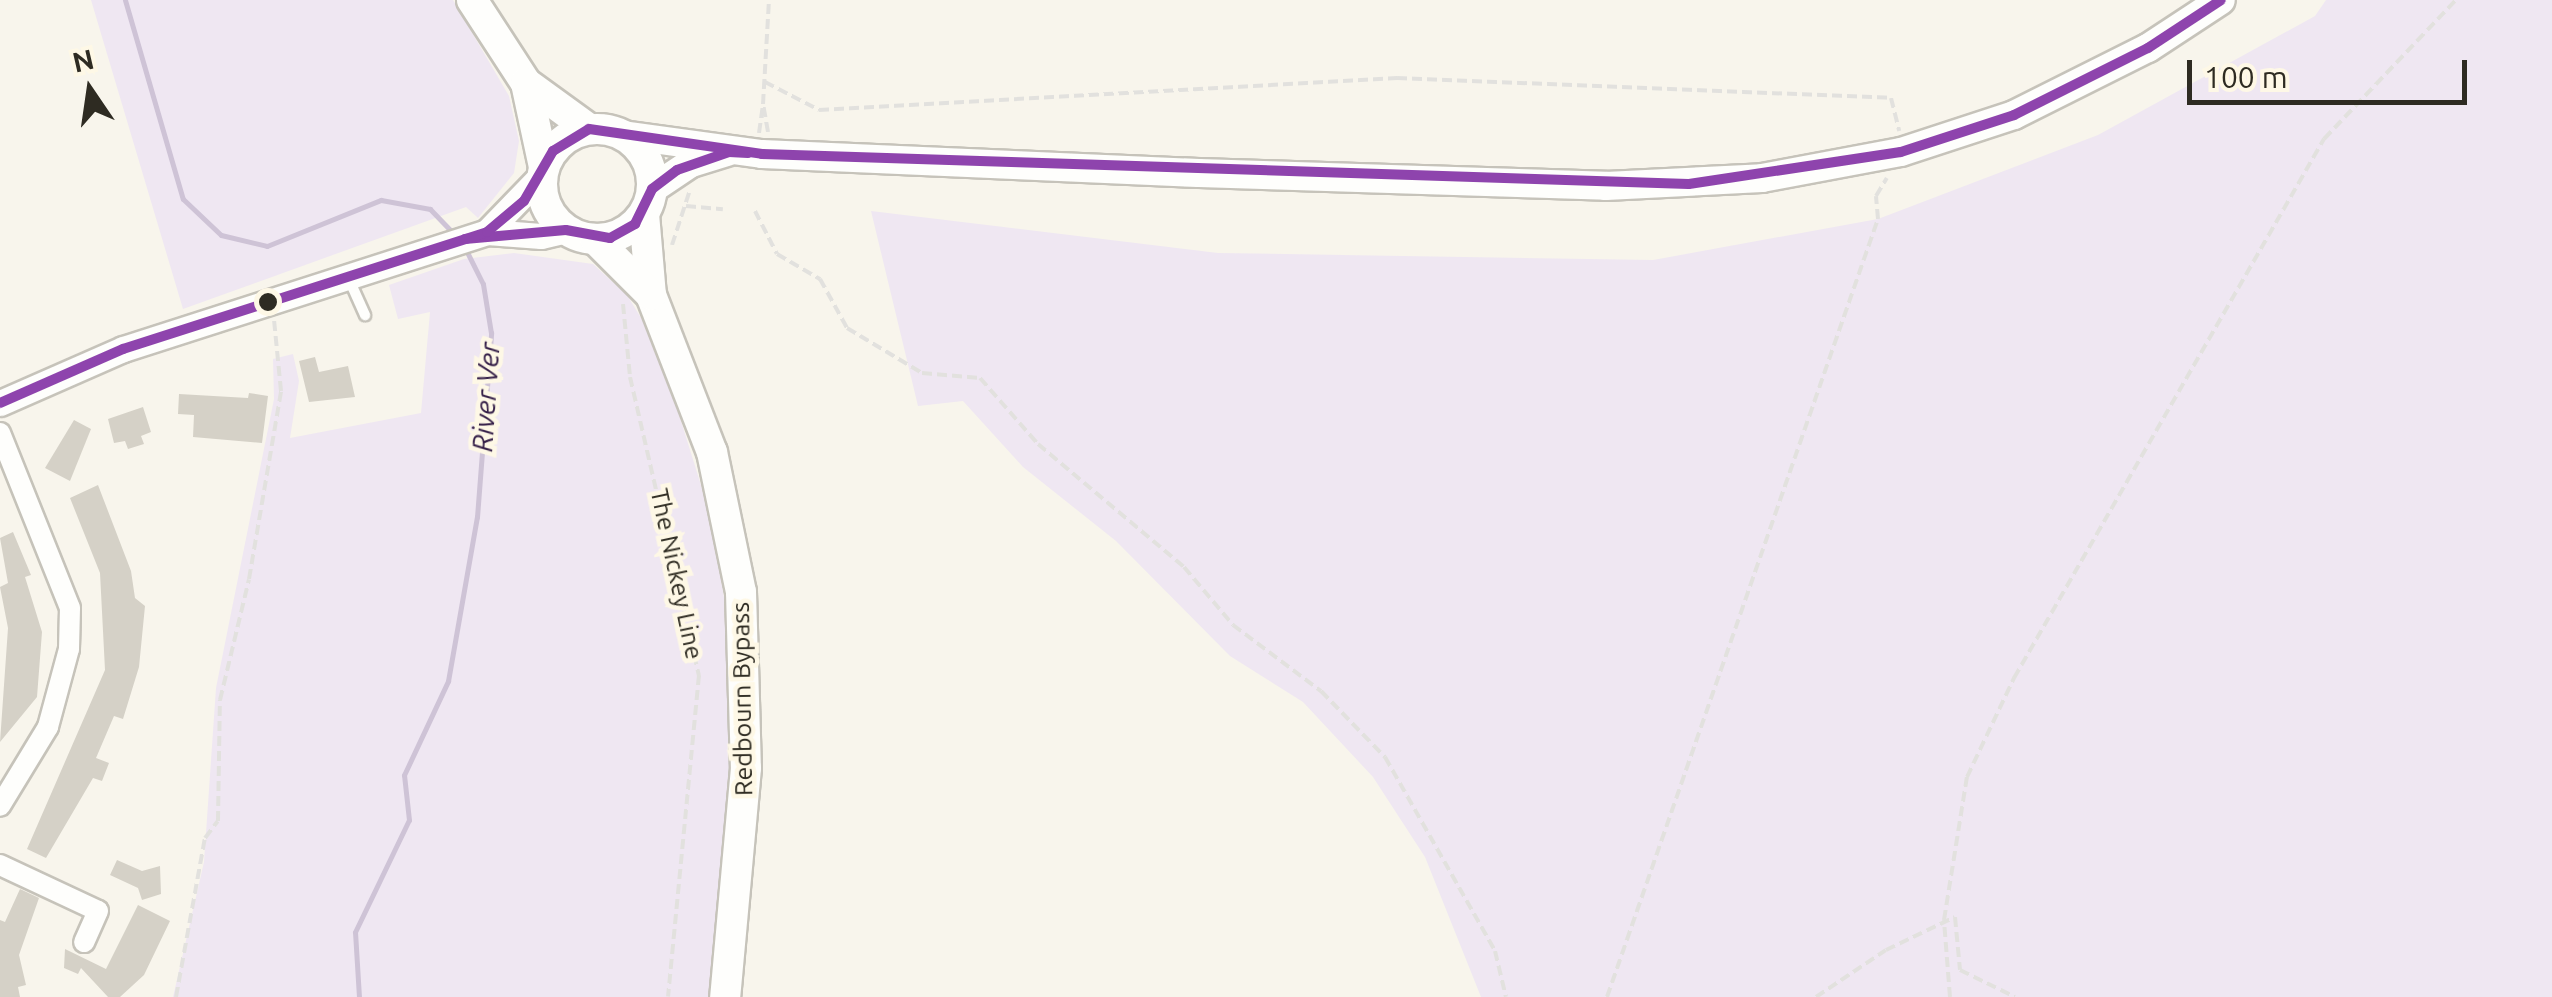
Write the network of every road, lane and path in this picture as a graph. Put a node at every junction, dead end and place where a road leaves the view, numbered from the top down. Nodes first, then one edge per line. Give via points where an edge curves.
1 (472, 0) edge
2 (769, 0) edge
3 (2221, 0) edge
4 (2456, 0) edge
5 (765, 82) junction
6 (526, 83) junction
7 (762, 106) junction
8 (589, 129) junction
9 (624, 136) junction
10 (761, 151) junction
11 (729, 152) junction
12 (1902, 152) junction
13 (543, 171) junction
14 (648, 202) junction
15 (686, 206) dead end
16 (723, 209) dead end
17 (756, 211) dead end
18 (580, 235) junction
19 (477, 236) junction
20 (348, 276) junction
21 (637, 298) junction
22 (270, 301) junction
23 (364, 314) dead end
24 (0, 403) edge
25 (0, 433) edge
26 (0, 806) edge
27 (0, 865) edge
28 (1944, 920) junction
29 (84, 942) dead end
30 (176, 997) edge
31 (668, 997) edge
32 (725, 997) edge
33 (1506, 997) edge
34 (1608, 997) edge
35 (1816, 997) edge
36 (1950, 997) edge
37 (2014, 997) edge

1 - 6 main road
2 - 5 path
3 - 12 main road via 2080,84
4 - 28 path via 2324,139 2014,678 1966,777
5 - 7 path
5 - 12 path via 819,110 1397,78 1891,98
6 - 8 main road
6 - 13 main road
7 - 10 path
7 - 10 path via 772,126
8 - 9 main road
8 - 13 main road via 566,138
9 - 11 main road via 652,135
9 - 14 main road via 645,156
10 - 11 main road
10 - 12 main road via 1606,186 1762,178
11 - 14 main road via 691,163
12 - 34 path via 1876,196 1878,219
13 - 18 main road via 548,211
13 - 19 street
14 - 18 main road via 624,233
14 - 21 main road, Redbourn Bypass
15 - 16 path
17 - 33 path via 777,254 820,279 848,328 922,373 980,378 1038,444 1184,567 1232,625 1321,691 1385,757 1495,951
18 - 19 street
18 - 21 main road, Redbourn Bypass
19 - 20 street
20 - 22 street
20 - 23 lane
21 - 31 path, The Nickey Line via 630,377 699,674
21 - 32 main road, Redbourn Bypass via 712,452 741,592 746,768
22 - 24 street via 123,349
22 - 30 path via 282,391 250,579 220,700 218,821 205,838
25 - 26 street via 70,608 69,649 48,727
27 - 29 street via 98,911
28 - 35 path
28 - 36 path
28 - 37 path via 1954,917 1960,970

